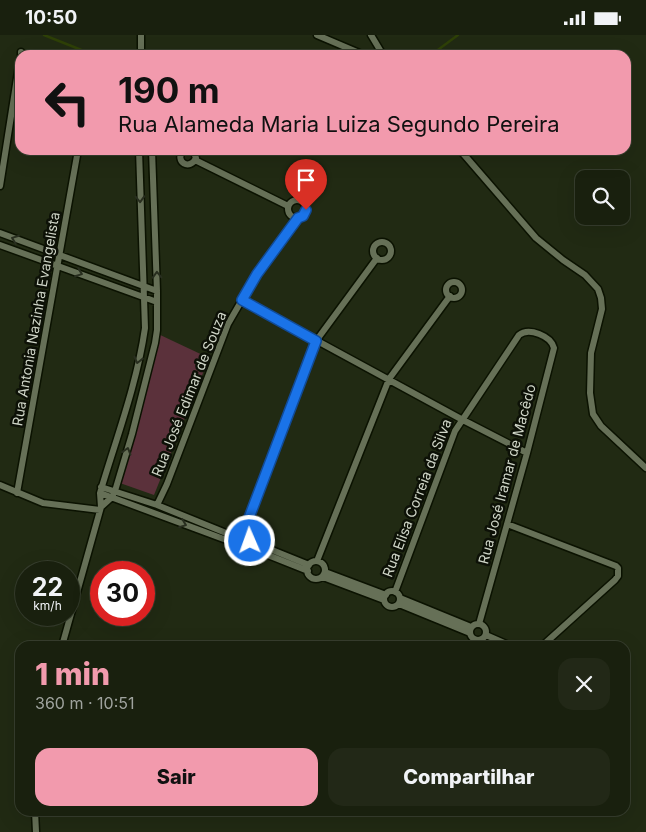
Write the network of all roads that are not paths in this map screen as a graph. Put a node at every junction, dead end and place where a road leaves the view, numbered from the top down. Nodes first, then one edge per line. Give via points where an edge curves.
1 (141, 35) edge
2 (317, 35) edge
3 (371, 35) edge
4 (141, 50) edge
5 (352, 50) edge
6 (380, 50) edge
7 (15, 91) edge
8 (77, 155) edge
9 (139, 155) edge
10 (152, 155) edge
11 (181, 155) edge
12 (196, 155) edge
13 (464, 155) edge
14 (195, 161) junction
15 (0, 186) edge
16 (288, 206) junction
17 (298, 218) junction
18 (0, 233) edge
19 (0, 245) edge
20 (60, 256) junction
21 (377, 258) dead end
22 (59, 265) junction
23 (142, 286) junction
24 (157, 291) junction
25 (450, 296) dead end
26 (143, 298) junction
27 (242, 300) junction
28 (157, 302) junction
29 (541, 335) joint
30 (316, 341) junction
31 (389, 379) junction
32 (462, 419) junction
33 (527, 453) junction
34 (646, 468) edge
35 (0, 485) edge
36 (101, 490) junction
37 (17, 493) junction
38 (113, 494) junction
39 (157, 505) junction
40 (100, 508) junction
41 (507, 524) junction
42 (244, 531) junction
43 (230, 538) junction
44 (249, 544) junction
45 (317, 561) junction
46 (308, 568) junction
47 (324, 575) junction
48 (395, 592) junction
49 (385, 597) junction
50 (400, 601) junction
51 (479, 624) junction
52 (470, 630) junction
53 (486, 635) junction
54 (63, 641) edge
55 (500, 641) edge
56 (548, 641) edge
57 (35, 816) edge
58 (36, 832) edge

1 - 4 street
2 - 5 street
3 - 6 street
7 - 15 street
8 - 20 street, Rua Antonia Nazinha Evangelista
9 -> 23 street
24 -> 10 street
11 - 14 street via 182,162 189,165
12 - 14 street
13 - 34 street via 536,238 585,275 598,289 602,309 591,353 591,408 601,426
14 - 16 street
16 - 17 street via 290,215
16 - 17 street via 294,200 305,204 305,213
17 - 27 street, Rua José Edimar de Souza
20 -> 18 street
19 - 22 street
20 - 22 street, Rua Antonia Nazinha Evangelista
20 - 23 street
21 - 30 street
22 -> 26 street
22 - 37 street, Rua Antonia Nazinha Evangelista
23 - 24 street
23 - 26 street
24 - 28 street
25 - 31 street
26 - 28 street
26 -> 36 street via 143,341
27 - 30 street
27 - 39 street, Rua José Edimar de Souza via 228,324
38 -> 28 street via 155,343
29 - 32 street, Rua Elisa Correia da Silva via 527,331 519,335
29 - 33 street, Rua José Iramar de Macêdo via 553,344 554,349
30 - 31 street
30 - 42 street
31 - 32 street
31 - 45 street
32 - 33 street
32 - 48 street, Rua Elisa Correia da Silva via 444,457
33 - 41 street, Rua José Iramar de Macêdo
35 - 37 street
36 - 38 street
36 - 40 street
37 - 40 street via 50,505
38 - 39 street
38 - 40 street
38 -> 43 street
39 - 43 street
40 - 54 street
41 - 51 street, Rua José Iramar de Macêdo
41 - 56 street via 618,568 618,577
42 - 43 street via 236,531
42 - 44 street
43 - 44 street via 231,547 236,551 243,551
44 - 46 street
45 - 46 street
45 - 47 street via 324,565
46 - 47 street via 310,576 315,579
47 - 49 street
48 - 49 street via 389,592
48 - 50 street
49 - 50 street via 390,607 395,607
50 - 52 street
51 - 52 street
51 - 53 street via 484,627
52 - 53 street via 473,639 483,639
53 - 55 street
57 - 58 street

